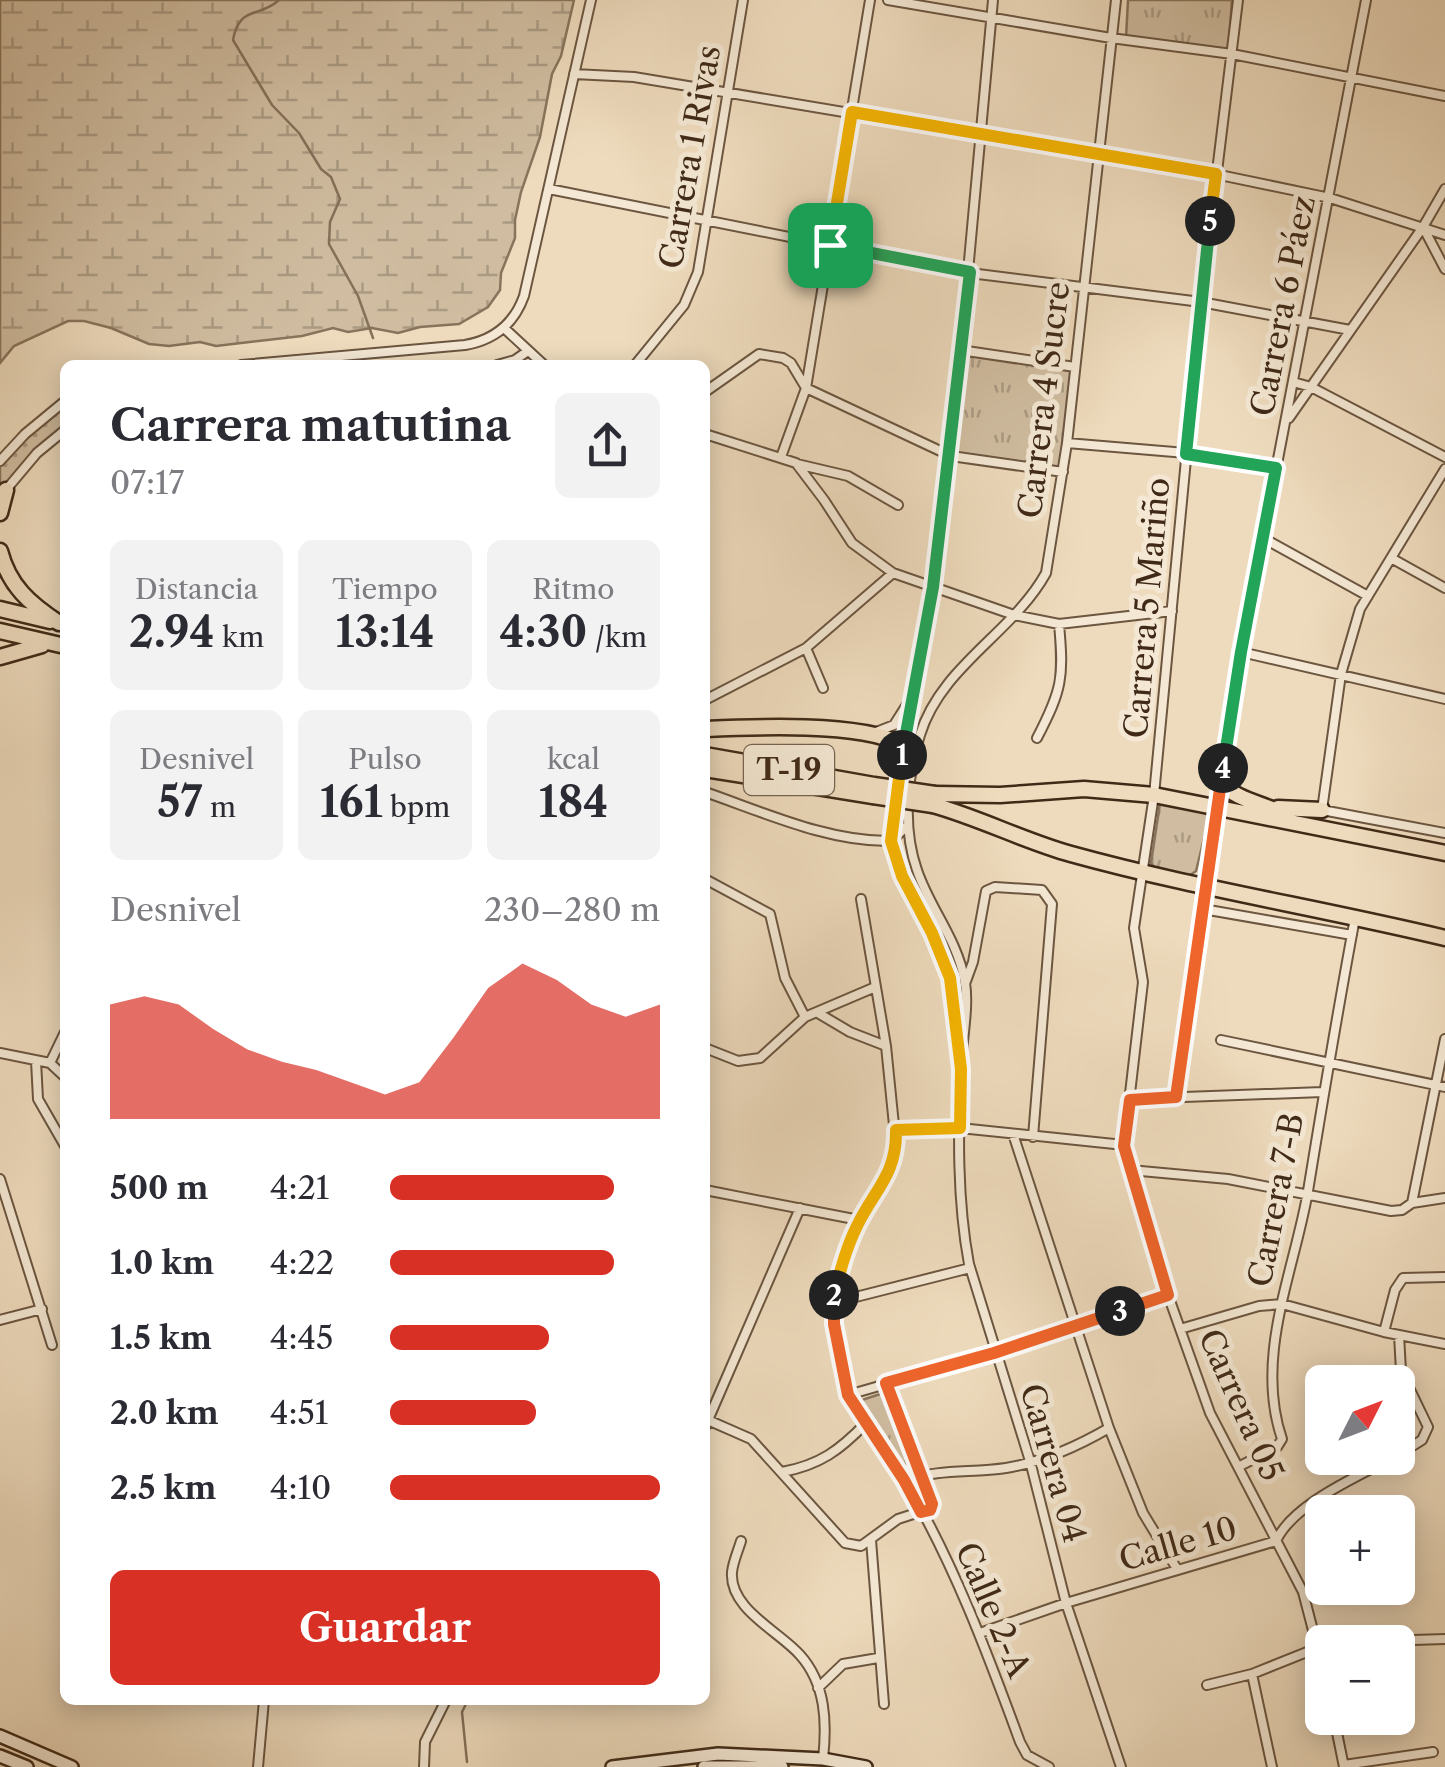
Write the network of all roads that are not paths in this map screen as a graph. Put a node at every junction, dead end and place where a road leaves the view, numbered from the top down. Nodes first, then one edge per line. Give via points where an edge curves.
1 (591, 0) edge
2 (744, 0) edge
3 (870, 0) edge
4 (888, 0) edge
5 (992, 0) edge
6 (1116, 0) edge
7 (1238, 0) edge
8 (1366, 0) edge
9 (991, 16) junction
10 (1111, 38) junction
11 (1232, 54) junction
12 (574, 74) junction
13 (1353, 76) junction
14 (728, 94) junction
15 (1445, 96) edge
16 (852, 112) junction
17 (980, 133) junction
18 (1098, 155) junction
19 (1216, 174) junction
20 (548, 189) junction
21 (1445, 189) edge
22 (1330, 198) junction
23 (708, 219) junction
24 (1423, 228) junction
25 (1445, 235) edge
26 (830, 245) junction
27 (1445, 268) edge
28 (970, 272) junction
29 (1084, 288) junction
30 (1201, 302) junction
31 (1303, 319) junction
32 (504, 328) junction
33 (1350, 330) junction
34 (960, 350) junction
35 (528, 351) junction
36 (295, 360) edge
37 (514, 360) edge
38 (538, 360) edge
39 (639, 360) edge
40 (1075, 368) junction
41 (1292, 382) junction
42 (1311, 387) junction
43 (710, 388) edge
44 (806, 388) junction
45 (60, 405) edge
46 (1286, 422) junction
47 (60, 434) edge
48 (710, 436) edge
49 (1067, 443) junction
50 (1186, 454) junction
51 (950, 456) junction
52 (1445, 456) edge
53 (781, 457) junction
54 (0, 462) edge
55 (796, 464) junction
56 (1276, 468) junction
57 (1445, 470) edge
58 (1063, 472) junction
59 (3, 494) edge
60 (898, 505) dead end
61 (0, 514) edge
62 (1263, 538) junction
63 (0, 551) edge
64 (1391, 558) junction
65 (893, 573) junction
66 (933, 587) junction
67 (1445, 588) edge
68 (1368, 596) junction
69 (0, 608) edge
70 (1172, 611) junction
71 (1014, 614) junction
72 (60, 623) edge
73 (60, 623) edge
74 (1059, 624) junction
75 (0, 631) edge
76 (60, 644) edge
77 (806, 648) junction
78 (1241, 652) junction
79 (0, 657) edge
80 (1341, 674) junction
81 (823, 688) dead end
82 (914, 690) junction
83 (710, 695) edge
84 (1445, 699) edge
85 (710, 729) edge
86 (862, 734) junction
87 (1037, 738) dead end
88 (904, 746) junction
89 (710, 756) edge
90 (914, 761) junction
91 (710, 770) edge
92 (1221, 784) junction
93 (873, 790) junction
94 (710, 794) edge
95 (1154, 795) junction
96 (934, 800) junction
97 (1217, 808) junction
98 (1273, 808) junction
99 (1322, 810) junction
100 (1244, 812) junction
101 (1299, 824) junction
102 (908, 826) junction
103 (1445, 833) edge
104 (891, 841) junction
105 (1445, 853) edge
106 (1144, 873) junction
107 (710, 883) edge
108 (1206, 888) junction
109 (860, 899) dead end
110 (1202, 909) junction
111 (1356, 917) junction
112 (1352, 934) junction
113 (1445, 938) edge
114 (965, 984) junction
115 (874, 988) junction
116 (817, 1013) junction
117 (805, 1017) junction
118 (1445, 1039) edge
119 (1222, 1040) dead end
120 (60, 1042) edge
121 (886, 1046) junction
122 (710, 1050) edge
123 (0, 1054) edge
124 (36, 1061) junction
125 (50, 1063) junction
126 (1328, 1064) junction
127 (961, 1069) junction
128 (60, 1072) edge
129 (1440, 1086) edge
130 (1322, 1092) junction
131 (1176, 1097) junction
132 (1130, 1100) junction
133 (960, 1128) junction
134 (896, 1130) junction
135 (1013, 1134) junction
136 (60, 1137) edge
137 (1032, 1137) junction
138 (1124, 1146) junction
139 (1130, 1170) junction
140 (0, 1179) edge
141 (710, 1191) edge
142 (1307, 1195) junction
143 (1445, 1198) edge
144 (1412, 1203) junction
145 (800, 1208) junction
146 (860, 1220) junction
147 (970, 1268) junction
148 (1445, 1276) edge
149 (1168, 1295) junction
150 (832, 1303) junction
151 (1282, 1304) junction
152 (42, 1309) junction
153 (0, 1320) edge
154 (1074, 1327) junction
155 (1180, 1329) junction
156 (1384, 1332) junction
157 (1398, 1335) junction
158 (1445, 1344) edge
159 (52, 1345) dead end
160 (994, 1353) junction
161 (1400, 1365) edge
162 (886, 1383) junction
163 (848, 1395) junction
164 (1415, 1400) edge
165 (710, 1419) edge
166 (866, 1422) junction
167 (710, 1425) edge
168 (1110, 1428) junction
169 (1415, 1444) edge
170 (1030, 1461) junction
171 (1238, 1467) junction
172 (782, 1472) junction
173 (922, 1475) junction
174 (1363, 1475) edge
175 (904, 1480) junction
176 (921, 1512) junction
177 (870, 1540) junction
178 (741, 1541) dead end
179 (1276, 1542) junction
180 (1177, 1569) junction
181 (1066, 1603) junction
182 (1313, 1625) edge
183 (980, 1633) junction
184 (1445, 1639) edge
185 (1415, 1640) edge
186 (1305, 1652) edge
187 (878, 1658) junction
188 (1252, 1674) junction
189 (1207, 1685) dead end
190 (818, 1688) junction
191 (884, 1704) dead end
192 (264, 1705) edge
193 (444, 1705) edge
194 (1338, 1735) edge
195 (0, 1736) edge
196 (1433, 1752) dead end
197 (823, 1759) junction
198 (1, 1760) edge
199 (753, 1766) edge
200 (1344, 1766) edge
201 (26, 1767) edge
202 (72, 1767) edge
203 (258, 1767) edge
204 (424, 1767) edge
205 (612, 1767) edge
206 (704, 1767) edge
207 (782, 1767) edge
208 (866, 1767) edge
209 (1048, 1767) edge
210 (1121, 1767) edge
211 (1272, 1767) edge

1 - 12 street
2 - 14 street, Carrera 1 Rivas
3 - 16 street
4 - 9 street
5 - 9 street
6 - 10 street, Carrera 4 Sucre
7 - 11 street, Carrera 5 Mariño
8 - 13 street, Carrera 6 Páez
9 - 10 street
9 - 17 street
10 - 11 street
10 - 18 street, Carrera 4 Sucre
11 - 13 street
11 - 19 street, Carrera 5 Mariño
12 - 14 street
12 - 20 street
13 - 15 street
13 - 22 street, Carrera 6 Páez
14 - 16 street
14 - 23 street, Carrera 1 Rivas
16 - 17 street
16 - 26 street
17 - 18 street
17 - 28 street
18 - 19 street
18 - 29 street, Carrera 4 Sucre
19 - 22 street
19 - 30 street, Carrera 5 Mariño
20 - 23 street
20 - 32 street via 524,296
21 - 24 street
22 - 24 street
22 - 31 street, Carrera 6 Páez
23 - 26 street
23 - 39 street, Carrera 1 Rivas via 684,305
24 - 25 street
24 - 27 street
24 - 33 street
26 - 28 street
26 - 44 street
28 - 29 street
28 - 34 street
29 - 30 street
29 - 40 street, Carrera 4 Sucre
30 - 31 street
30 - 50 street, Carrera 5 Mariño
31 - 33 street
31 - 41 street, Carrera 6 Páez
32 - 35 street
32 - 36 street via 477,343
33 - 42 street
34 - 40 street
34 - 51 street
35 - 37 street
35 - 38 street
40 - 49 street, Carrera 4 Sucre
41 - 42 street
41 - 46 street, Carrera 6 Páez
42 - 46 street
42 - 52 street
43 - 44 street via 759,354 791,363
44 - 51 street
44 - 53 street
45 - 54 street
46 - 56 street, Carrera 6 Páez
47 - 59 street
48 - 53 street
49 - 50 street
49 - 58 street, Carrera 4 Sucre
50 - 56 street
50 - 70 street, Carrera 5 Mariño
51 - 58 street
51 - 66 street
53 - 55 street
55 - 60 street via 848,476
55 - 65 street via 852,543
56 - 62 street, Carrera 6 Páez
57 - 64 street
58 - 71 street, Carrera 4 Sucre via 1046,574
59 - 61 highway
62 - 68 street
62 - 78 street, Carrera 6 Páez
63 - 72 highway via 19,592
64 - 67 street
64 - 68 street
65 - 66 street
65 - 77 street
66 - 71 street
66 - 82 street
68 - 80 street
69 - 73 highway
70 - 74 street
70 - 95 street, Carrera 5 Mariño
71 - 74 street
71 - 90 street, Carrera 4 Sucre via 935,703
74 - 87 street via 1063,678
75 - 76 highway
76 - 79 highway
77 - 81 street
77 - 83 street
78 - 80 street
78 - 92 street, Carrera 6 Páez
80 - 84 street
80 - 99 street
82 - 86 street via 894,725
82 - 88 street
85 - 86 highway via 792,726
86 - 88 highway
88 - 90 highway
88 - 104 street
89 - 93 highway, T-19
90 - 102 street, Carrera 04
91 - 93 highway, T-19
92 - 97 street, Carrera 6 Páez
92 - 98 highway
93 - 96 highway, T-19, bridge
94 - 104 street via 836,834
95 - 96 highway, T-19 via 1084,789
95 - 97 highway, T-19
95 - 106 street, Carrera 5 Mariño
96 - 106 highway, T-19 via 1066,853
97 - 100 highway, T-19
97 - 108 street, Carrera 6 Páez
98 - 99 highway
98 - 100 highway
98 - 101 highway
99 - 103 street
100 - 101 highway, T-19
101 - 105 highway, T-19
102 - 104 street
102 - 114 street, Carrera 04 via 917,871 949,931
104 - 127 street via 950,978
106 - 108 highway, T-19
106 - 132 street, Carrera 5 Mariño via 1134,928 1143,982
107 - 117 street via 770,914 785,978
108 - 110 street, Carrera 6 Páez
108 - 111 highway, T-19
109 - 115 street, Calle 2-A
110 - 112 street
110 - 131 street, Carrera 6 Páez
111 - 112 street, Carrera 7-B
111 - 113 highway, T-19
112 - 126 street, Carrera 7-B
114 - 127 street, Carrera 04
114 - 137 street via 986,891 1042,890 1052,904
115 - 116 street
115 - 121 street, Calle 2-A
116 - 117 street
116 - 121 street
117 - 122 street via 760,1058 738,1061
118 - 129 street
119 - 126 street
120 - 125 street
121 - 134 street, Calle 2-A
123 - 124 street
124 - 125 street
124 - 136 street via 38,1100
125 - 128 street
126 - 129 street
126 - 130 street, Carrera 7-B
127 - 133 street, Carrera 04
129 - 144 street
130 - 131 street
130 - 142 street, Carrera 7-B
131 - 132 street
132 - 138 street, Carrera 05
133 - 134 street
133 - 135 street
133 - 147 street, Carrera 04
134 - 146 street, Calle 2-A via 894,1161
135 - 137 street
135 - 154 street
137 - 138 street
138 - 139 street, Carrera 05
139 - 142 street
139 - 149 street, Carrera 05
140 - 152 street
141 - 145 street
142 - 144 street via 1391,1211
142 - 151 street, Carrera 7-B
143 - 144 street
145 - 146 street
145 - 165 street
146 - 150 street, Calle 2-A
147 - 150 street
147 - 160 street, Carrera 04
148 - 156 street via 1403,1278
149 - 154 street
149 - 155 street, Carrera 05
150 - 163 street, Calle 2-A
151 - 155 street
151 - 156 street
151 - 171 street, Carrera 7-B via 1269,1383 1281,1445
152 - 153 street
152 - 159 street
154 - 160 street
154 - 168 street
155 - 171 street, Carrera 05
156 - 157 street
157 - 158 street
157 - 161 street
160 - 162 street
160 - 170 street, Carrera 04
162 - 163 street
162 - 173 street
163 - 166 street, Calle 2-A
164 - 169 street via 1428,1427
166 - 172 street via 832,1456
166 - 175 street, Calle 2-A
167 - 172 street via 751,1439
168 - 170 street
168 - 180 street via 1143,1513
170 - 173 street
170 - 181 street, Carrera 04
171 - 179 street, Carrera 05
172 - 177 street via 846,1543
173 - 175 street
173 - 176 street via 932,1504
174 - 179 street via 1298,1513
175 - 176 street, Calle 2-A
176 - 177 street
176 - 183 street, Calle 2-A
177 - 187 street
178 - 190 street via 732,1573 738,1595 800,1654
179 - 180 street, Calle 10
179 - 182 street, Carrera 05
180 - 181 street, Calle 10
181 - 183 street, Calle 10
181 - 210 street, Carrera 04
183 - 209 street, Calle 2-A via 1020,1742
184 - 185 street
186 - 188 street
187 - 190 street via 842,1664
187 - 191 street
188 - 189 street
188 - 211 street
190 - 197 street via 827,1722
192 - 203 street
193 - 204 street via 425,1742
194 - 200 street
195 - 202 street
196 - 200 street
197 - 205 street via 718,1754
197 - 208 street
198 - 201 street
199 - 206 street
199 - 207 street

